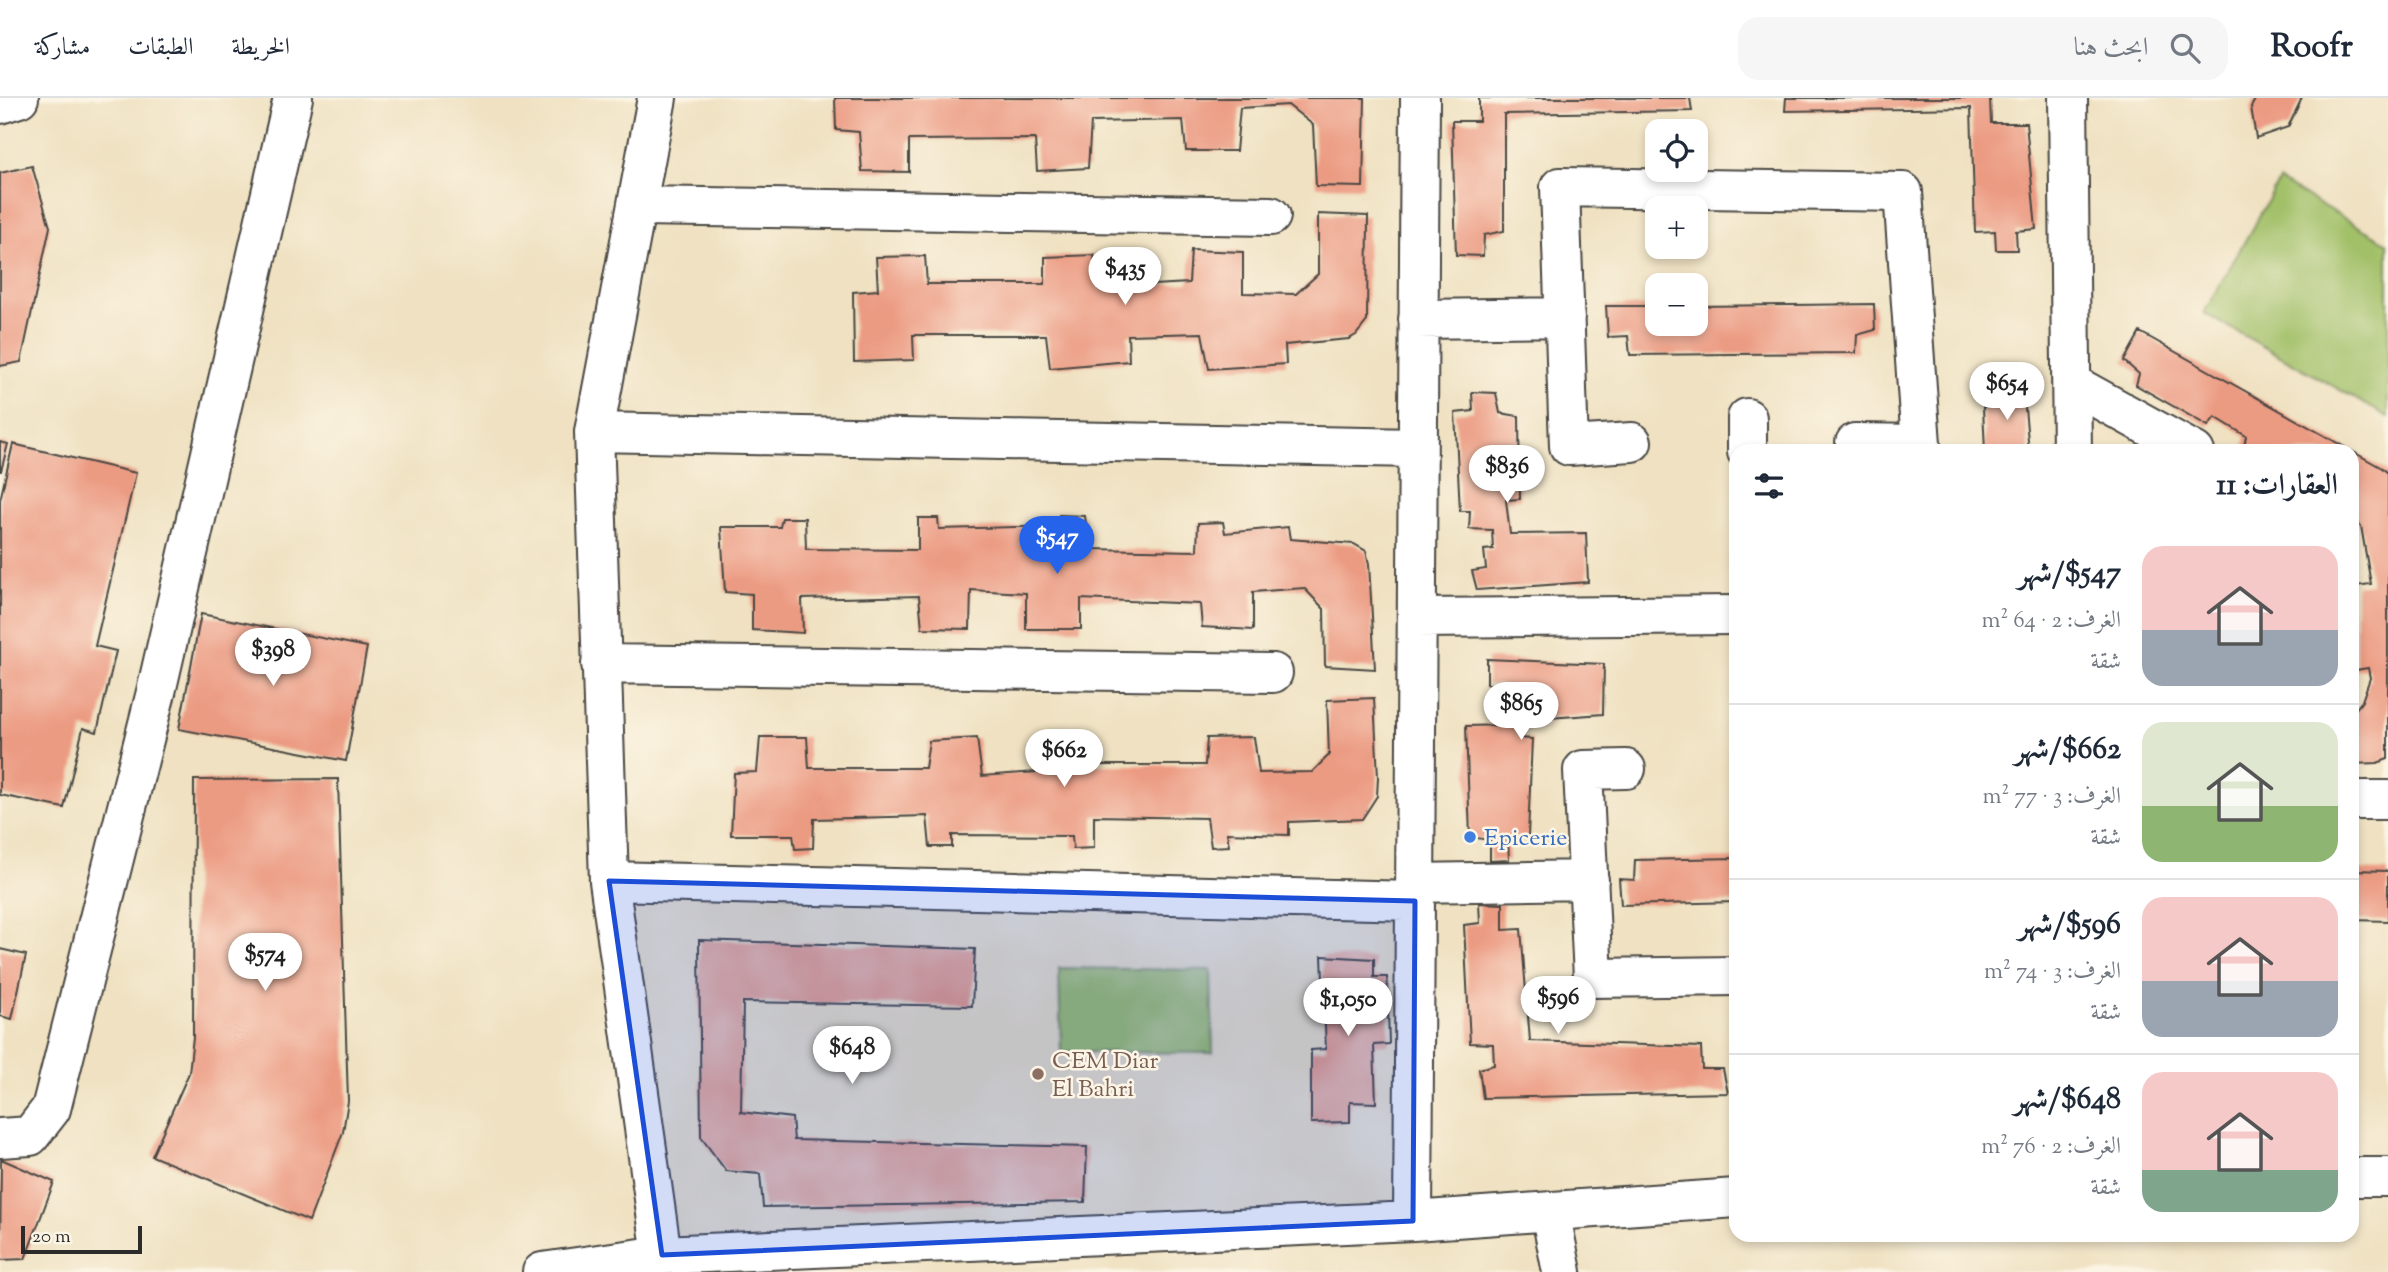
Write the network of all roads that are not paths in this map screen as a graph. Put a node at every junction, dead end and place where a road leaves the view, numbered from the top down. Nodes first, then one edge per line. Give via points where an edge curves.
1 (19, 98) edge
2 (293, 98) edge
3 (657, 98) edge
4 (1420, 98) edge
5 (2068, 98) edge
6 (0, 104) edge
7 (638, 206) junction
8 (1271, 216) dead end
9 (1565, 317) junction
10 (1418, 319) junction
11 (2072, 384) junction
12 (594, 432) junction
13 (1632, 442) dead end
14 (1855, 443) dead end
15 (2073, 444) edge
16 (2181, 444) edge
17 (1417, 448) junction
18 (1729, 615) edge
19 (1417, 618) junction
20 (601, 664) junction
21 (1273, 673) dead end
22 (1626, 769) dead end
23 (2359, 800) edge
24 (2388, 800) edge
25 (1589, 880) junction
26 (609, 881) junction
27 (1415, 892) junction
28 (1729, 976) edge
29 (0, 1138) edge
30 (2359, 1177) edge
31 (2388, 1177) edge
32 (1729, 1198) edge
33 (1550, 1211) junction
34 (1413, 1221) junction
35 (662, 1255) junction
36 (542, 1272) edge
37 (1562, 1272) edge

1 - 6 street
2 - 29 street via 156,692 51,1109 30,1136
3 - 7 street
4 - 10 street
5 - 11 street
7 - 8 street
7 - 12 street
9 - 10 street
9 - 13 street via 1569,446
9 - 14 street via 1560,187 1903,192 1921,444
10 - 17 street
11 - 15 street
11 - 16 street
12 - 17 street
12 - 20 street
17 - 19 street
18 - 19 street
19 - 27 street
20 - 21 street
20 - 26 street
22 - 25 street via 1583,770
23 - 24 street
25 - 27 street
25 - 28 street via 1592,978
26 - 27 street
26 - 35 street
27 - 34 street
30 - 31 street
32 - 33 street
33 - 34 street
33 - 37 street
34 - 35 street
35 - 36 street

